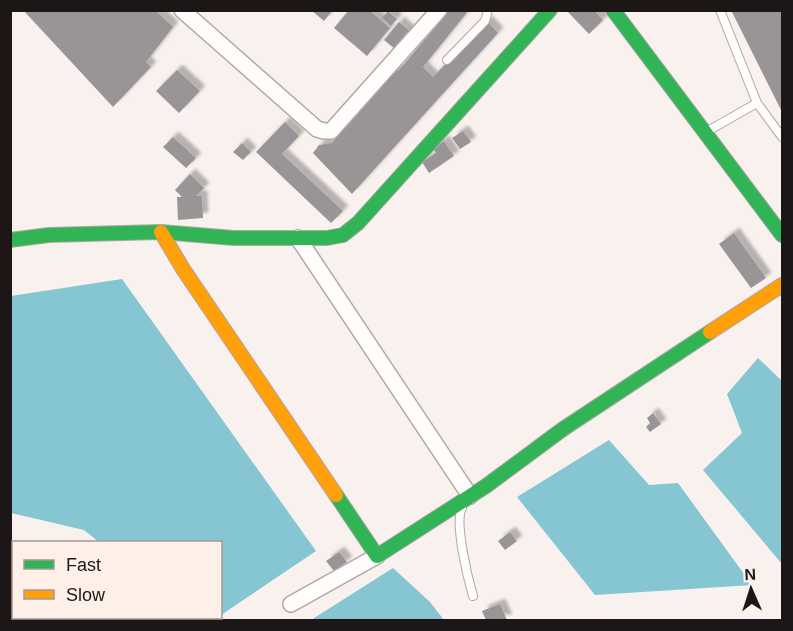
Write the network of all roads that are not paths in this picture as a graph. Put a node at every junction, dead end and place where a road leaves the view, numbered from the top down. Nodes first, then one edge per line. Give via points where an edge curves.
1 (182, 10) edge
2 (439, 10) edge
3 (488, 10) edge
4 (550, 10) edge
5 (613, 10) edge
6 (720, 10) edge
7 (447, 60) dead end
8 (758, 102) junction
9 (705, 133) junction
10 (783, 137) edge
11 (161, 232) junction
12 (783, 235) edge
13 (298, 238) junction
14 (10, 240) edge
15 (783, 285) edge
16 (470, 496) junction
17 (377, 556) junction
18 (473, 596) dead end
19 (291, 604) dead end

1 - 2 street via 317,129 324,131 330,131
3 - 7 lane via 485,21
4 - 13 street via 358,223 343,235
5 - 9 street
6 - 8 lane
8 - 9 lane
8 - 10 lane
9 - 12 street
11 - 13 street
11 - 14 street
11 - 17 street
13 - 16 street
15 - 16 street via 563,429
16 - 17 street
16 - 18 lane via 460,512 459,523
17 - 19 street

